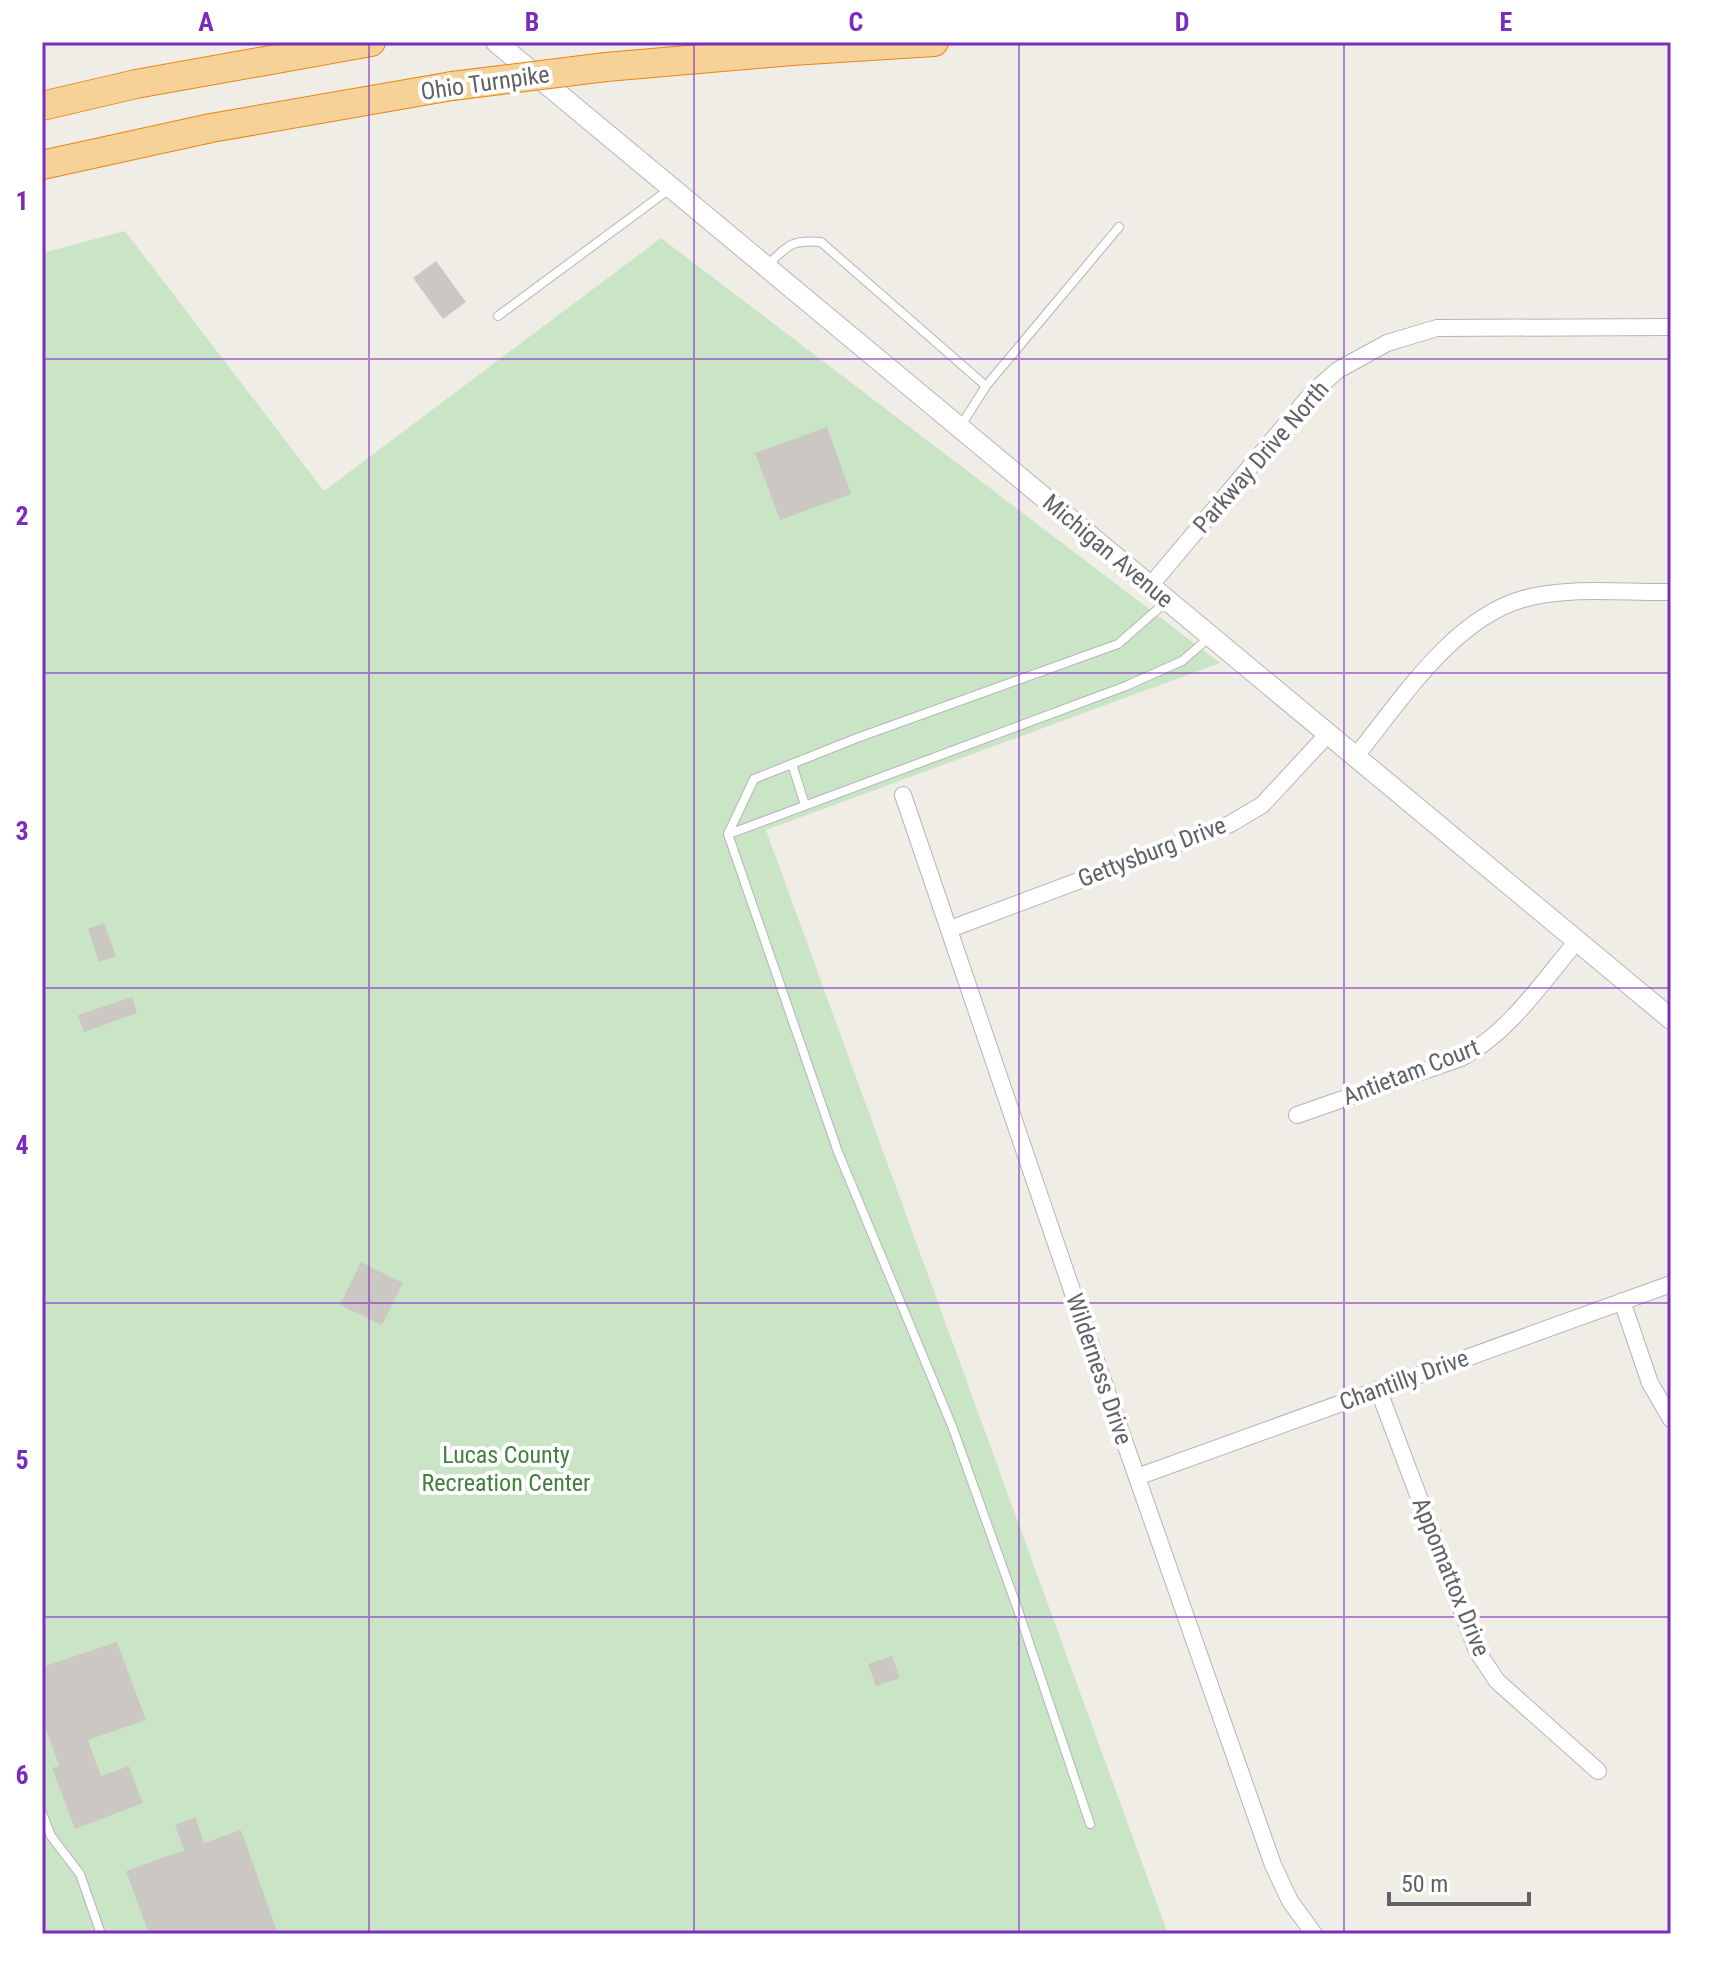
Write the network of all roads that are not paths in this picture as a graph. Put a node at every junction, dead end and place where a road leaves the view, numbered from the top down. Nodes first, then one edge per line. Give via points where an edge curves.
1 (371, 42) edge
2 (496, 42) edge
3 (934, 42) edge
4 (42, 106) edge
5 (42, 165) edge
6 (671, 188) junction
7 (1119, 227) dead end
8 (766, 267) junction
9 (498, 316) dead end
10 (1671, 327) edge
11 (986, 386) junction
12 (960, 428) junction
13 (1150, 586) junction
14 (1671, 592) edge
15 (1168, 601) junction
16 (1211, 637) junction
17 (1328, 734) junction
18 (1355, 757) junction
19 (792, 764) junction
20 (903, 795) dead end
21 (805, 805) junction
22 (728, 834) junction
23 (950, 929) junction
24 (1577, 941) junction
25 (1671, 1019) edge
26 (1297, 1115) dead end
27 (1671, 1284) edge
28 (1622, 1301) junction
29 (1378, 1389) junction
30 (1671, 1419) edge
31 (1137, 1477) junction
32 (1598, 1771) dead end
33 (42, 1813) edge
34 (1090, 1824) dead end
35 (101, 1934) edge
36 (1314, 1934) edge

1 - 4 highway
2 - 6 street, Michigan Avenue
3 - 5 highway, Ohio Turnpike, bridge via 606,67 452,86
6 - 8 street, Michigan Avenue
6 - 9 lane
7 - 11 lane
8 - 11 lane via 789,244 821,242
8 - 12 street, Michigan Avenue
10 - 13 street, Parkway Drive North via 1437,328 1387,343 1338,370 1313,392
11 - 12 lane
12 - 13 street, Michigan Avenue
13 - 15 street, Michigan Avenue
14 - 18 street via 1557,593 1500,607 1441,651
15 - 16 street, Michigan Avenue
15 - 19 lane via 1118,644
16 - 17 street, Michigan Avenue
16 - 21 lane via 1182,661 1126,686
17 - 18 street, Michigan Avenue
17 - 23 street, Gettysburg Drive via 1262,805 1230,824
18 - 24 street, Michigan Avenue
19 - 21 lane
19 - 22 lane via 754,779
20 - 23 street, Wilderness Drive
21 - 22 lane
22 - 34 lane via 838,1152 952,1426
23 - 31 street, Wilderness Drive
24 - 25 street, Michigan Avenue
24 - 26 street, Antietam Court via 1499,1033 1480,1048
27 - 28 street, Chantilly Drive
28 - 29 street, Chantilly Drive
28 - 30 street via 1650,1383
29 - 31 street, Chantilly Drive
29 - 32 street, Appomattox Drive via 1477,1651 1497,1681
31 - 36 street, Wilderness Drive via 1273,1865
33 - 35 lane via 51,1836 80,1874

